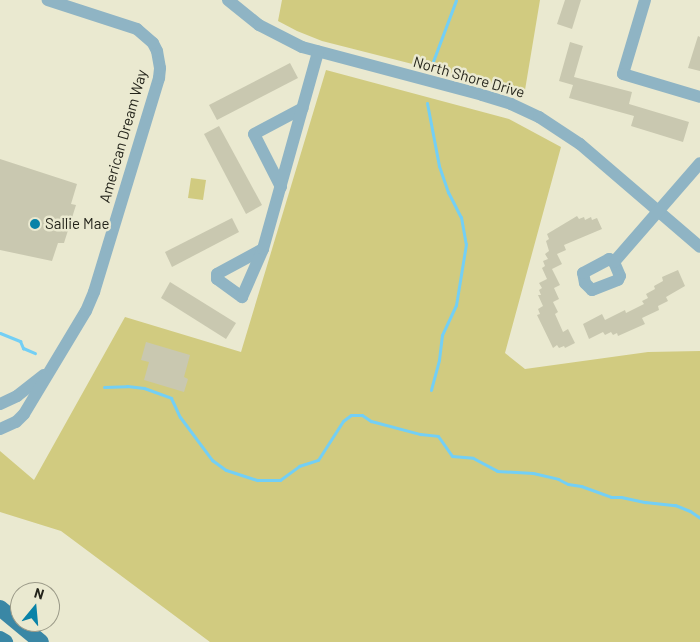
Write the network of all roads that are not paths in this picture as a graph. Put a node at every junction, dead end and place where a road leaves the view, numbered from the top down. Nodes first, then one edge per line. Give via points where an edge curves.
1 (48, 0) edge
2 (228, 0) edge
3 (645, 0) edge
4 (318, 52) junction
5 (700, 97) edge
6 (303, 108) junction
7 (700, 163) edge
8 (281, 187) junction
9 (658, 212) junction
10 (700, 248) edge
11 (263, 249) dead end
12 (614, 262) dead end
13 (50, 370) junction
14 (0, 404) edge
15 (0, 429) edge
16 (0, 608) edge
17 (0, 639) edge
18 (5, 642) edge
19 (41, 642) edge

1 - 13 street, American Dream Way via 137,30 153,43 160,68 94,292 73,335
2 - 4 street, North Shore Drive via 272,33
3 - 5 street via 624,74
4 - 6 street
4 - 9 street, North Shore Drive via 482,95 529,112 574,139
6 - 8 street
6 - 8 street via 254,134
7 - 9 street
8 - 11 street
9 - 10 street, North Shore Drive
9 - 12 street
13 - 14 street via 28,388
13 - 15 street via 24,414 16,422
16 - 19 main road
17 - 18 main road

